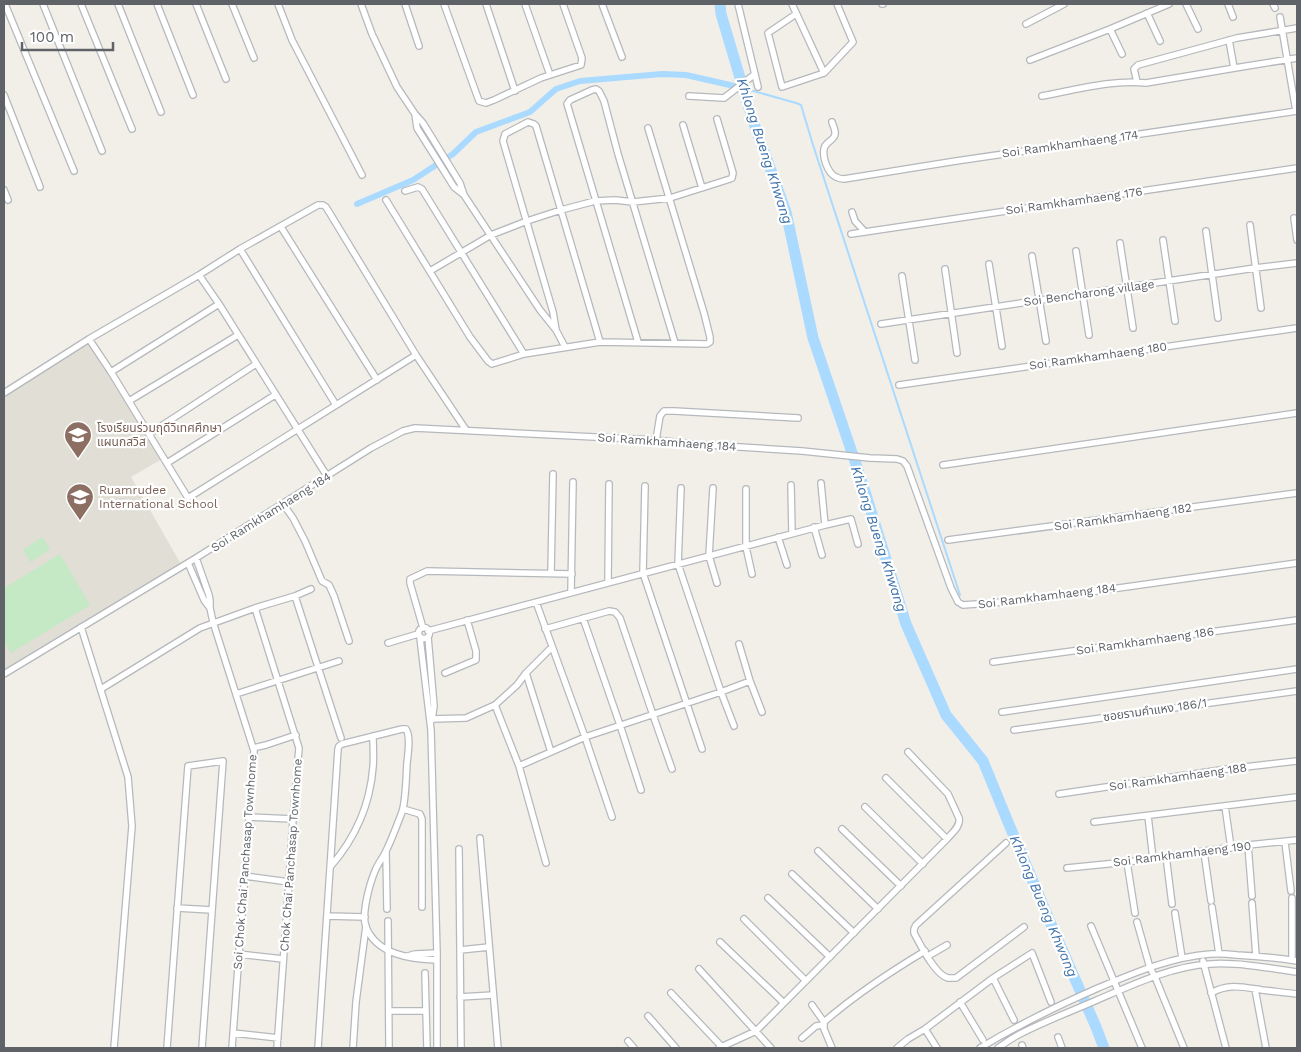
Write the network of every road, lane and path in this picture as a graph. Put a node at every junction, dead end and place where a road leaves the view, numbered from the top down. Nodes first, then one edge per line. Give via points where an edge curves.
1 (5, 4) edge
2 (43, 4) edge
3 (81, 4) edge
4 (118, 4) edge
5 (156, 4) edge
6 (196, 4) edge
7 (232, 4) edge
8 (278, 4) edge
9 (361, 4) edge
10 (405, 4) edge
11 (444, 4) edge
12 (486, 4) edge
13 (525, 4) edge
14 (563, 4) edge
15 (603, 4) edge
16 (738, 4) edge
17 (792, 4) edge
18 (837, 4) edge
19 (1064, 4) edge
20 (1169, 4) edge
21 (1186, 4) edge
22 (1228, 4) edge
23 (1147, 13) junction
24 (796, 14) junction
25 (1233, 17) dead end
26 (1280, 17) dead end
27 (1026, 24) dead end
28 (1297, 28) edge
29 (1110, 29) junction
30 (1198, 29) dead end
31 (1283, 31) junction
32 (1229, 40) junction
33 (1160, 41) dead end
34 (419, 46) dead end
35 (1122, 54) dead end
36 (622, 56) dead end
37 (254, 58) dead end
38 (1297, 58) edge
39 (1030, 60) dead end
40 (1288, 60) junction
41 (1234, 68) junction
42 (755, 74) junction
43 (824, 74) junction
44 (550, 75) junction
45 (226, 79) dead end
46 (1137, 82) junction
47 (758, 87) dead end
48 (516, 91) junction
49 (4, 95) edge
50 (193, 95) dead end
51 (689, 96) dead end
52 (1042, 96) dead end
53 (1297, 111) edge
54 (161, 112) dead end
55 (414, 114) junction
56 (717, 119) dead end
57 (832, 122) dead end
58 (683, 125) dead end
59 (648, 128) dead end
60 (132, 129) dead end
61 (102, 151) dead end
62 (1297, 168) edge
63 (74, 171) dead end
64 (362, 175) dead end
65 (40, 186) dead end
66 (702, 188) junction
67 (4, 190) edge
68 (405, 191) dead end
69 (464, 195) junction
70 (670, 198) junction
71 (8, 200) dead end
72 (386, 200) dead end
73 (595, 201) junction
74 (633, 202) junction
75 (561, 210) junction
76 (852, 212) dead end
77 (1294, 218) dead end
78 (527, 221) junction
79 (1250, 225) dead end
80 (281, 227) junction
81 (1206, 231) dead end
82 (865, 232) junction
83 (851, 234) dead end
84 (491, 235) junction
85 (1163, 240) dead end
86 (1297, 240) edge
87 (1120, 243) dead end
88 (240, 249) junction
89 (1076, 251) dead end
90 (461, 252) junction
91 (1032, 256) dead end
92 (1297, 263) edge
93 (989, 264) dead end
94 (1255, 268) junction
95 (945, 269) dead end
96 (430, 271) junction
97 (199, 275) junction
98 (1212, 275) junction
99 (902, 276) dead end
100 (1169, 282) junction
101 (1126, 288) junction
102 (1083, 294) junction
103 (1039, 300) junction
104 (219, 304) junction
105 (996, 306) junction
106 (1261, 308) dead end
107 (951, 313) junction
108 (1218, 318) dead end
109 (909, 320) junction
110 (1175, 321) dead end
111 (880, 324) dead end
112 (1133, 328) dead end
113 (1297, 328) edge
114 (556, 330) junction
115 (1089, 334) dead end
116 (238, 335) junction
117 (88, 339) junction
118 (600, 342) junction
119 (638, 342) junction
120 (1046, 342) dead end
121 (675, 343) junction
122 (1002, 346) dead end
123 (565, 347) junction
124 (957, 353) dead end
125 (524, 354) junction
126 (416, 355) junction
127 (915, 360) dead end
128 (256, 364) junction
129 (111, 372) junction
130 (377, 380) junction
131 (899, 385) dead end
132 (4, 393) edge
133 (275, 394) junction
134 (129, 401) junction
135 (336, 405) junction
136 (1297, 413) edge
137 (798, 418) dead end
138 (297, 429) junction
139 (466, 430) junction
140 (148, 434) junction
141 (656, 440) junction
142 (168, 463) junction
143 (943, 465) dead end
144 (553, 474) dead end
145 (327, 476) junction
146 (573, 482) dead end
147 (821, 483) dead end
148 (609, 484) dead end
149 (791, 485) dead end
150 (645, 486) dead end
151 (681, 488) dead end
152 (713, 488) dead end
153 (746, 489) dead end
154 (1297, 493) edge
155 (283, 504) junction
156 (825, 525) junction
157 (814, 527) junction
158 (792, 533) junction
159 (778, 537) junction
160 (948, 540) dead end
161 (858, 544) dead end
162 (746, 546) junction
163 (822, 555) dead end
164 (708, 556) junction
165 (196, 558) junction
166 (188, 563) junction
167 (678, 564) junction
168 (1297, 564) edge
169 (787, 565) dead end
170 (551, 573) junction
171 (643, 573) junction
172 (572, 574) junction
173 (752, 574) dead end
174 (608, 582) junction
175 (717, 583) dead end
176 (311, 589) dead end
177 (571, 592) junction
178 (295, 596) junction
179 (536, 602) junction
180 (210, 608) junction
181 (255, 608) junction
182 (583, 618) junction
183 (467, 620) junction
184 (1297, 620) edge
185 (213, 622) junction
186 (81, 627) junction
187 (545, 629) junction
188 (426, 632) junction
189 (419, 636) junction
190 (350, 642) dead end
191 (388, 643) dead end
192 (740, 644) dead end
193 (552, 647) junction
194 (339, 661) dead end
195 (994, 662) dead end
196 (319, 667) junction
197 (1297, 669) edge
198 (445, 673) dead end
199 (526, 673) junction
200 (4, 674) edge
201 (431, 676) junction
202 (424, 677) junction
203 (278, 680) junction
204 (750, 681) junction
205 (100, 689) junction
206 (1297, 691) edge
207 (721, 692) junction
208 (236, 694) junction
209 (687, 704) junction
210 (495, 705) junction
211 (762, 712) dead end
212 (1002, 712) dead end
213 (653, 715) junction
214 (432, 719) junction
215 (620, 725) junction
216 (734, 726) dead end
217 (431, 730) junction
218 (1014, 730) dead end
219 (296, 734) junction
220 (373, 736) junction
221 (585, 737) junction
222 (341, 738) dead end
223 (253, 748) junction
224 (702, 749) dead end
225 (552, 752) junction
226 (908, 752) dead end
227 (1297, 761) edge
228 (519, 766) junction
229 (672, 769) dead end
230 (886, 778) dead end
231 (641, 790) dead end
232 (1059, 794) dead end
233 (1297, 797) edge
234 (1226, 806) junction
235 (865, 807) dead end
236 (403, 809) junction
237 (1148, 816) junction
238 (250, 817) junction
239 (612, 817) dead end
240 (292, 819) junction
241 (1094, 822) dead end
242 (842, 829) dead end
243 (480, 838) dead end
244 (947, 839) junction
245 (1297, 840) edge
246 (1285, 842) junction
247 (1006, 843) dead end
248 (1248, 845) junction
249 (1231, 848) junction
250 (459, 849) dead end
251 (818, 851) dead end
252 (386, 852) junction
253 (1204, 852) junction
254 (1166, 856) junction
255 (1152, 859) junction
256 (1127, 862) junction
257 (546, 863) dead end
258 (923, 864) junction
259 (330, 866) junction
260 (1067, 868) dead end
261 (792, 874) dead end
262 (245, 876) junction
263 (289, 882) junction
264 (901, 886) junction
265 (1291, 891) dead end
266 (768, 898) dead end
267 (1292, 898) dead end
268 (1172, 904) dead end
269 (422, 907) dead end
270 (177, 908) junction
271 (387, 909) dead end
272 (878, 909) junction
273 (212, 910) junction
274 (1136, 913) dead end
275 (1175, 913) dead end
276 (327, 916) junction
277 (365, 916) junction
278 (744, 919) dead end
279 (388, 921) dead end
280 (1137, 922) dead end
281 (366, 926) junction
282 (1091, 926) dead end
283 (1024, 927) dead end
284 (854, 933) junction
285 (720, 942) dead end
286 (947, 944) dead end
287 (489, 947) junction
288 (460, 950) junction
289 (388, 951) junction
290 (437, 953) junction
291 (239, 954) junction
292 (926, 954) junction
293 (1219, 954) junction
294 (1202, 955) junction
295 (408, 956) junction
296 (1256, 956) junction
297 (830, 957) junction
298 (1182, 958) junction
299 (284, 959) junction
300 (437, 960) junction
301 (1295, 960) edge
302 (1204, 964) junction
303 (1150, 968) junction
304 (699, 969) dead end
305 (1297, 972) edge
306 (426, 973) dead end
307 (1156, 977) junction
308 (994, 978) junction
309 (806, 981) junction
310 (1114, 981) junction
311 (1255, 989) junction
312 (1118, 991) junction
313 (671, 993) dead end
314 (1211, 993) junction
315 (1297, 994) edge
316 (493, 995) junction
317 (460, 997) junction
318 (960, 1002) junction
319 (784, 1003) junction
320 (812, 1005) dead end
321 (1050, 1008) junction
322 (389, 1011) junction
323 (426, 1011) junction
324 (648, 1016) dead end
325 (1014, 1020) dead end
326 (1048, 1020) junction
327 (824, 1023) junction
328 (925, 1029) junction
329 (756, 1031) junction
330 (233, 1033) junction
331 (1058, 1037) dead end
332 (278, 1038) junction
333 (802, 1038) dead end
334 (628, 1041) dead end
335 (983, 1046) edge
336 (114, 1048) edge
337 (167, 1048) edge
338 (202, 1048) edge
339 (232, 1048) edge
340 (276, 1048) edge
341 (318, 1048) edge
342 (354, 1048) edge
343 (389, 1048) edge
344 (427, 1048) edge
345 (437, 1048) edge
346 (461, 1048) edge
347 (498, 1048) edge
348 (634, 1048) edge
349 (676, 1048) edge
350 (721, 1048) edge
351 (771, 1048) edge
352 (832, 1048) edge
353 (897, 1048) edge
354 (937, 1048) edge
355 (998, 1048) edge
356 (1062, 1048) edge
357 (1142, 1048) edge
358 (1184, 1048) edge
359 (1226, 1048) edge
360 (1266, 1048) edge

1 - 63 street
2 - 61 street
3 - 60 street
4 - 54 street
5 - 50 street
6 - 45 street
7 - 37 street
8 - 64 street via 292,40
9 - 55 street via 380,55
10 - 34 street
11 - 48 street via 479,102 486,103
12 - 48 street
13 - 44 street
14 - 44 street via 582,61 581,65
15 - 36 street
16 - 42 street
17 - 24 street
18 - 43 street via 852,42
19 - 27 street
20 - 23 street
21 - 30 street
22 - 25 street
23 - 29 street
23 - 33 street
24 - 43 street
24 - 43 street via 768,32 782,88
26 - 31 street
28 - 31 street
29 - 35 street
29 - 39 street
31 - 32 street
31 - 40 street
32 - 41 street
32 - 46 street via 1138,65 1134,69
38 - 40 street
40 - 41 street
40 - 53 street
41 - 46 street via 1146,84
42 - 47 street
42 - 51 street via 724,98
44 - 48 street
46 - 52 street
49 - 65 street
53 - 57 street, Soi Ramkhamhaeng 174 via 844,179 831,174 825,159 826,143 835,134
55 - 69 street via 423,123
55 - 69 street via 417,128 454,187
56 - 66 street via 732,176
58 - 66 street
59 - 70 street
62 - 82 street, Soi Ramkhamhaeng 176
66 - 70 street
67 - 71 street
68 - 90 street via 422,189
69 - 84 street
70 - 74 street
70 - 121 street via 710,340 708,344
72 - 96 street
73 - 74 street
73 - 74 street via 567,104 596,89 604,101
73 - 75 street
73 - 119 street
74 - 121 street
75 - 78 street
75 - 78 street via 536,126 528,122 505,134 503,139
75 - 118 street
76 - 82 street
77 - 86 street
78 - 84 street
78 - 114 street
79 - 94 street
80 - 88 street
80 - 126 street via 318,205 326,207
80 - 130 street
81 - 98 street
82 - 83 street, Soi Ramkhamhaeng 176
84 - 90 street
84 - 114 street
85 - 100 street
87 - 101 street
88 - 97 street
88 - 135 street
89 - 102 street
90 - 96 street
90 - 125 street
91 - 103 street
92 - 94 street, Soi Bencharong village
93 - 105 street
94 - 98 street, Soi Bencharong village
94 - 106 street
95 - 107 street
96 - 125 street via 488,362 497,363
97 - 104 street
97 - 117 street
98 - 100 street, Soi Bencharong village
98 - 108 street
99 - 109 street
100 - 101 street, Soi Bencharong village
100 - 110 street
101 - 102 street, Soi Bencharong village
101 - 112 street
102 - 103 street, Soi Bencharong village
102 - 115 street
103 - 105 street, Soi Bencharong village
103 - 120 street
104 - 116 street
104 - 129 street
105 - 107 street, Soi Bencharong village
105 - 122 street
107 - 109 street, Soi Bencharong village
107 - 124 street
109 - 111 street, Soi Bencharong village
109 - 127 street
113 - 131 street, Soi Ramkhamhaeng 180
114 - 123 street
116 - 128 street
116 - 134 street
117 - 129 street
117 - 132 street
118 - 119 street
118 - 123 street
119 - 121 street
123 - 125 street
126 - 130 street
126 - 139 street
128 - 133 street
128 - 140 street
129 - 134 street
130 - 135 street
133 - 138 street
133 - 142 street
134 - 140 street
135 - 138 street
136 - 143 street
137 - 141 street via 664,411 660,416
138 - 142 street via 188,498
138 - 145 street
139 - 141 street, Soi Ramkhamhaeng 184
139 - 145 street, Soi Ramkhamhaeng 184 via 403,430
140 - 142 street
141 - 168 street, Soi Ramkhamhaeng 184 via 903,461 951,588 963,605 1033,600
144 - 170 street
145 - 155 street, Soi Ramkhamhaeng 184
146 - 172 street
147 - 156 street
148 - 174 street
149 - 158 street
150 - 171 street
151 - 167 street
152 - 164 street
153 - 162 street
154 - 160 street, Soi Ramkhamhaeng 182
155 - 165 street, Soi Ramkhamhaeng 184
155 - 190 street via 294,518 322,581 329,585
156 - 157 street
156 - 161 street via 851,519
157 - 158 street
157 - 163 street
158 - 159 street
159 - 162 street
159 - 169 street
162 - 164 street
162 - 173 street
164 - 167 street
164 - 175 street
165 - 166 street, Soi Ramkhamhaeng 184
165 - 180 street, Soi Chok Chai Panchasap Townhome via 209,595
166 - 180 street, Soi Chok Chai Panchasap Townhome
166 - 186 street, Soi Ramkhamhaeng 184
167 - 171 street
167 - 207 street
170 - 172 street
170 - 188 street via 427,571 410,579
171 - 174 street
171 - 209 street
172 - 177 street
174 - 177 street
176 - 178 street
177 - 179 street
178 - 181 street
178 - 196 street
179 - 183 street
179 - 187 street
180 - 185 street, Soi Chok Chai Panchasap Townhome
181 - 185 street
181 - 203 street, Chok Chai Panchasap Townhome
182 - 187 street
182 - 213 street via 609,611 620,618
182 - 215 street
183 - 188 street
183 - 198 street via 476,660
184 - 195 street, Soi Ramkhamhaeng 186
185 - 205 street
185 - 208 street, Soi Chok Chai Panchasap Townhome
186 - 200 street, Soi Ramkhamhaeng 184
186 - 205 street
187 - 193 street
188 - 189 street via 424,639
188 - 189 street via 419,630
188 - 201 street
189 - 191 street
189 - 202 street
192 - 204 street
193 - 199 street
193 - 221 street
194 - 196 street
196 - 203 street
196 - 222 street
197 - 212 street
199 - 210 street
199 - 225 street
201 - 202 street
201 - 214 street
202 - 217 street
203 - 208 street
203 - 219 street, Chok Chai Panchasap Townhome
204 - 207 street
204 - 211 street
205 - 336 street via 128,777 132,826
206 - 218 street, ซอยรามคำแหง 186/1
207 - 209 street
207 - 216 street
208 - 223 street, Soi Chok Chai Panchasap Townhome
209 - 213 street
209 - 224 street
210 - 214 street via 466,718
210 - 228 street
213 - 215 street
213 - 229 street
214 - 217 street
215 - 221 street
215 - 231 street
217 - 290 street
219 - 223 street
219 - 240 street, Chok Chai Panchasap Townhome via 299,748
220 - 236 street via 402,729 408,732
220 - 259 street via 373,767 364,813 344,850
220 - 259 street via 339,746
221 - 225 street
221 - 239 street
223 - 238 street, Soi Chok Chai Panchasap Townhome
225 - 228 street
226 - 244 street via 948,794 959,818 958,826
227 - 232 street, Soi Ramkhamhaeng 188
228 - 257 street
230 - 244 street
233 - 234 street
234 - 237 street
234 - 249 street
235 - 258 street
236 - 252 street
236 - 269 street via 417,812 422,818
237 - 241 street
237 - 255 street
238 - 240 street
238 - 262 street, Soi Chok Chai Panchasap Townhome
240 - 263 street, Chok Chai Panchasap Townhome
242 - 264 street
243 - 287 street
244 - 258 street
245 - 246 street, Soi Ramkhamhaeng 190
246 - 248 street, Soi Ramkhamhaeng 190
246 - 265 street
247 - 292 street via 916,925 914,933
248 - 249 street, Soi Ramkhamhaeng 190
248 - 296 street
249 - 253 street, Soi Ramkhamhaeng 190
250 - 288 street
251 - 272 street
252 - 271 street
252 - 277 street via 371,880
253 - 254 street, Soi Ramkhamhaeng 190
253 - 293 street
254 - 255 street, Soi Ramkhamhaeng 190
254 - 268 street
255 - 256 street, Soi Ramkhamhaeng 190
256 - 260 street, Soi Ramkhamhaeng 190
256 - 274 street
258 - 264 street
259 - 276 street
261 - 284 street
262 - 263 street
262 - 291 street, Soi Chok Chai Panchasap Townhome
263 - 299 street, Chok Chai Panchasap Townhome
264 - 272 street
266 - 297 street
267 - 301 street
270 - 273 street
270 - 273 street via 188,766 223,761
270 - 337 street
272 - 284 street
273 - 338 street
275 - 298 street
276 - 277 street
276 - 341 street
277 - 281 street
278 - 309 street
279 - 289 street
280 - 303 street
281 - 289 street via 378,945
281 - 342 street via 356,1002
282 - 310 street
283 - 292 street via 956,978 944,976
284 - 297 street
285 - 319 street
286 - 292 street
287 - 288 street
287 - 316 street
288 - 317 street
289 - 295 street
289 - 322 street
290 - 295 street
290 - 300 street
291 - 299 street
291 - 330 street, Soi Chok Chai Panchasap Townhome
292 - 327 street via 894,970
293 - 294 street
293 - 296 street
294 - 298 street
294 - 302 street
295 - 300 street
296 - 301 street
297 - 309 street
298 - 303 street
299 - 332 street, Chok Chai Panchasap Townhome
300 - 345 street
302 - 305 street
302 - 307 street
302 - 314 street
303 - 307 street
303 - 310 street
304 - 329 street
306 - 323 street
307 - 312 street
307 - 358 street
308 - 318 street
308 - 321 street via 1032,953
308 - 325 street
309 - 319 street
310 - 312 street
310 - 321 street
311 - 314 street via 1228,986
311 - 315 street
311 - 360 street
312 - 326 street
312 - 357 street
313 - 350 street
314 - 359 street
316 - 317 street
316 - 347 street
317 - 346 street
318 - 328 street
318 - 335 street
319 - 329 street
320 - 327 street
321 - 326 street
321 - 335 street
322 - 323 street
322 - 343 street
323 - 344 street
324 - 349 street
326 - 355 street
327 - 333 street
327 - 352 street
328 - 353 street
328 - 354 street
329 - 350 street
329 - 351 street
330 - 332 street
330 - 339 street, Soi Chok Chai Panchasap Townhome
331 - 356 street
332 - 340 street, Chok Chai Panchasap Townhome
334 - 348 street

